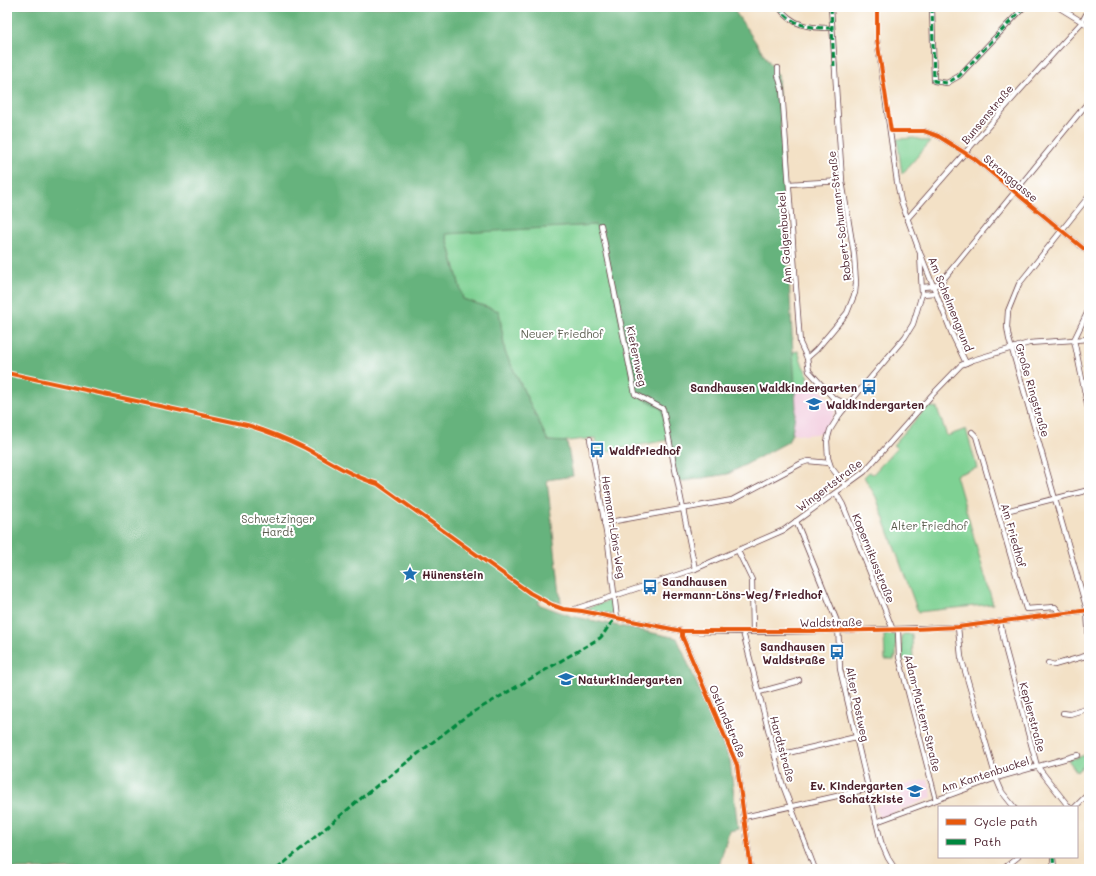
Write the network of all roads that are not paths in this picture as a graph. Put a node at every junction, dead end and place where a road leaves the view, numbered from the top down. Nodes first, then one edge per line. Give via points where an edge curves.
1 (779, 7) edge
2 (831, 7) edge
3 (876, 7) edge
4 (932, 7) edge
5 (1024, 7) edge
6 (1058, 7) edge
7 (1089, 9) edge
8 (1082, 22) junction
9 (1089, 26) edge
10 (831, 28) junction
11 (778, 68) dead end
12 (1089, 100) edge
13 (891, 131) junction
14 (966, 154) junction
15 (842, 181) junction
16 (789, 184) junction
17 (1014, 192) junction
18 (1089, 196) edge
19 (908, 219) junction
20 (601, 225) dead end
21 (1061, 231) junction
22 (920, 253) junction
23 (1089, 253) edge
24 (934, 286) junction
25 (922, 287) junction
26 (936, 293) junction
27 (922, 294) junction
28 (1089, 308) edge
29 (1074, 340) junction
30 (1089, 340) edge
31 (1012, 348) junction
32 (807, 358) junction
33 (966, 363) junction
34 (832, 397) junction
35 (851, 402) junction
36 (1089, 413) edge
37 (840, 414) junction
38 (972, 432) dead end
39 (590, 439) dead end
40 (829, 463) junction
41 (846, 486) junction
42 (1089, 490) edge
43 (836, 493) junction
44 (1055, 498) junction
45 (682, 507) junction
46 (998, 513) junction
47 (796, 521) junction
48 (604, 522) junction
49 (738, 551) junction
50 (695, 569) junction
51 (614, 596) junction
52 (575, 610) joint
53 (1088, 610) edge
54 (1060, 614) junction
55 (616, 618) junction
56 (1000, 622) junction
57 (958, 626) junction
58 (896, 630) junction
59 (682, 631) junction
60 (839, 631) junction
61 (743, 632) junction
62 (753, 632) junction
63 (1089, 646) edge
64 (1089, 655) edge
65 (1048, 663) dead end
66 (799, 680) dead end
67 (759, 692) junction
68 (1089, 708) edge
69 (1063, 713) dead end
70 (856, 737) junction
71 (1078, 755) dead end
72 (775, 756) junction
73 (1037, 766) junction
74 (996, 778) junction
75 (868, 789) junction
76 (1089, 793) edge
77 (936, 800) junction
78 (1013, 806) edge
79 (1068, 806) edge
80 (1076, 806) edge
81 (791, 807) junction
82 (744, 817) junction
83 (876, 822) junction
84 (1017, 858) edge
85 (1053, 858) edge
86 (750, 869) edge
87 (815, 869) edge
88 (895, 869) edge
89 (1003, 869) edge
90 (1054, 869) edge

1 - 10 street via 788,18 799,24 814,28
2 - 10 street, Robert-Schuman-Straße
3 - 13 street via 877,39
4 - 5 street via 934,81 947,83 959,76
6 - 8 street
7 - 8 street, Bunsenstraße
8 - 9 street
8 - 14 street, Bunsenstraße
10 - 15 street, Robert-Schuman-Straße
11 - 16 street, Am Galgenbuckel
12 - 17 street
13 - 14 street, Stranggasse via 924,131 938,136
13 - 19 street via 897,182
14 - 17 street, Stranggasse
14 - 19 street, Bunsenstraße
15 - 16 street
15 - 32 street, Robert-Schuman-Straße via 856,268 855,292 847,313
16 - 32 street, Am Galgenbuckel via 800,343
17 - 21 street, Stranggasse
17 - 24 street via 942,280
18 - 21 street, Große Ringstraße
19 - 22 street
20 - 45 street, Kiefernweg via 636,394 663,409
21 - 23 street, Stranggasse
21 - 31 street, Große Ringstraße via 1019,284 1010,303 1007,327
22 - 24 street, Am Schelmengrund
22 - 25 street
24 - 25 street
24 - 26 street, Am Schelmengrund
25 - 27 street
26 - 27 street
26 - 33 street, Am Schelmengrund
27 - 35 street via 913,324 905,337
28 - 29 street
29 - 30 street, Wingertstraße
29 - 31 street, Wingertstraße via 1028,343
29 - 36 street
31 - 33 street, Wingertstraße
31 - 44 street, Große Ringstraße
32 - 34 street, Am Galgenbuckel via 812,375
33 - 41 street, Wingertstraße via 950,375 864,472
34 - 35 street via 842,402
34 - 37 street, Am Galgenbuckel
35 - 37 street
37 - 40 street via 828,435
38 - 46 street, Am Friedhof via 976,436
39 - 48 street, Hermann-Löns-Weg
40 - 41 street
40 - 45 street via 808,461 732,500
41 - 43 street, Wingertstraße
42 - 44 street
43 - 47 street, Wingertstraße
43 - 58 street, Kopernikusstraße
44 - 46 street
44 - 53 street, Große Ringstraße
45 - 48 street
45 - 50 street, Kiefernweg
46 - 54 street, Am Friedhof via 1026,608 1055,607
47 - 49 street, Wingertstraße via 784,530
47 - 60 street, Alter Postweg
48 - 51 street, Hermann-Löns-Weg
49 - 50 street, Wingertstraße
49 - 62 street via 752,580
50 - 51 street, Wingertstraße
51 - 52 street, Wingertstraße
51 - 55 street, Hermann-Löns-Weg
52 - 55 street, Waldstraße
53 - 54 street, Waldstraße
53 - 63 street, Große Ringstraße
54 - 56 street, Waldstraße
55 - 59 street, Waldstraße
56 - 57 street, Waldstraße
56 - 73 street, Keplerstraße
57 - 58 street, Waldstraße
57 - 74 street via 961,657
58 - 60 street, Waldstraße
58 - 77 street, Adam-Mattern-Straße via 899,657
59 - 61 street, Waldstraße
59 - 82 street, Ostlandstraße via 735,758
60 - 62 street, Waldstraße
60 - 70 street, Alter Postweg via 840,669
61 - 62 street, Waldstraße
61 - 67 street, Hardtstraße
64 - 65 street via 1054,665
66 - 67 street
67 - 72 street, Hardtstraße
68 - 69 street via 1070,714
70 - 72 street
70 - 75 street, Alter Postweg
71 - 73 street, Am Kantenbuckel
72 - 81 street, Hardtstraße
73 - 74 street, Am Kantenbuckel
73 - 79 street, Keplerstraße
74 - 77 street, Am Kantenbuckel
74 - 78 street via 1002,792
75 - 81 street
75 - 83 street, Alter Postweg
76 - 80 street
77 - 83 street, Am Kantenbuckel
81 - 82 street
81 - 87 street, Hardtstraße
82 - 86 street, Ostlandstraße
83 - 88 street, Alter Postweg via 881,842
84 - 89 street
85 - 90 street

